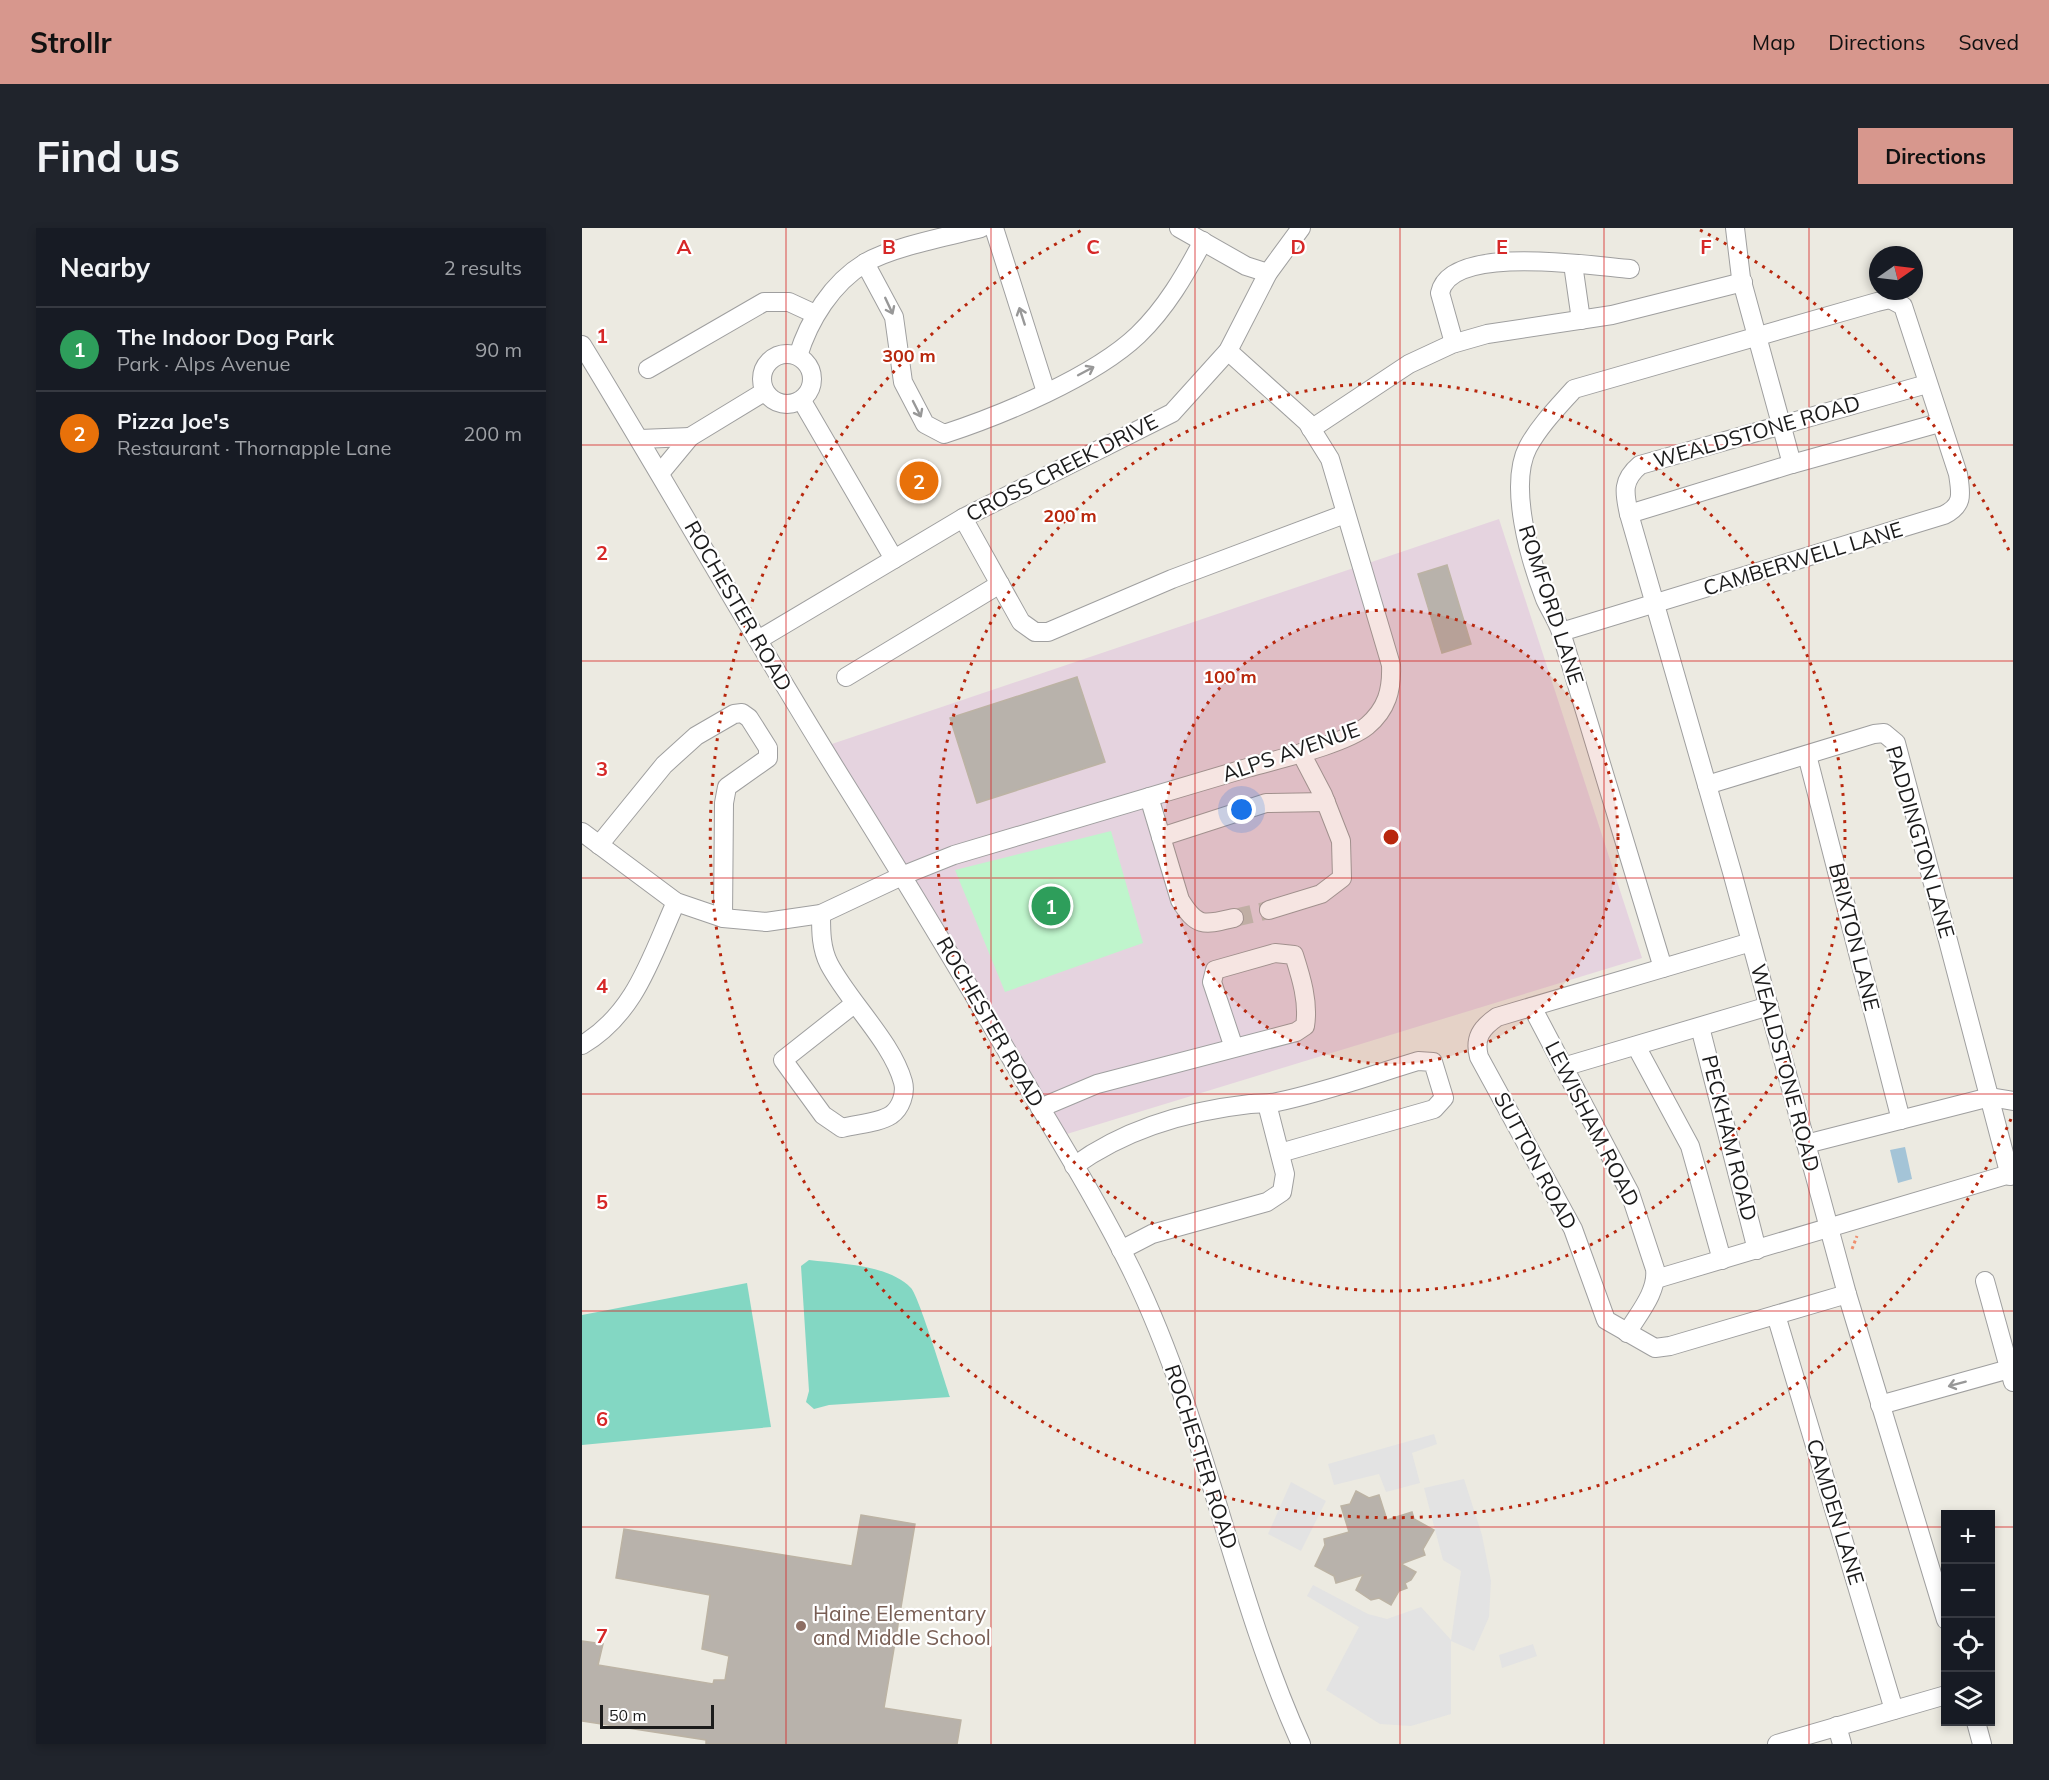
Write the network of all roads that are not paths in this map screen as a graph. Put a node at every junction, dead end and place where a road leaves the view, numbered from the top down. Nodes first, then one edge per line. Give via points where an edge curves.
1 (981, 228) edge
2 (994, 228) edge
3 (1179, 228) edge
4 (1301, 228) edge
5 (1735, 228) edge
6 (1203, 241) junction
7 (865, 263) junction
8 (1573, 264) junction
9 (1630, 269) dead end
10 (1268, 273) junction
11 (1743, 282) junction
12 (815, 314) junction
13 (1581, 320) junction
14 (1759, 336) junction
15 (1454, 343) junction
16 (582, 346) edge
17 (1228, 351) junction
18 (798, 356) junction
19 (648, 369) dead end
20 (1927, 384) junction
21 (764, 392) junction
22 (1046, 392) junction
23 (802, 401) junction
24 (1939, 423) junction
25 (1784, 425) junction
26 (1311, 429) junction
27 (690, 437) junction
28 (640, 439) junction
29 (1792, 464) junction
30 (660, 472) junction
31 (1345, 514) junction
32 (1629, 514) junction
33 (963, 518) junction
34 (894, 559) junction
35 (1000, 584) junction
36 (1655, 604) junction
37 (1561, 632) junction
38 (758, 640) junction
39 (846, 677) dead end
40 (1300, 753) junction
41 (1807, 755) junction
42 (1707, 785) junction
43 (1149, 798) junction
44 (1326, 802) junction
45 (582, 832) edge
46 (1161, 837) junction
47 (599, 845) junction
48 (904, 875) junction
49 (676, 902) junction
50 (1269, 910) tunnel mouth
51 (821, 914) junction
52 (723, 918) junction
53 (1234, 918) tunnel mouth
54 (1751, 942) junction
55 (1663, 968) junction
56 (854, 1004) junction
57 (1532, 1006) junction
58 (1769, 1006) junction
59 (1700, 1027) junction
60 (582, 1045) edge
61 (1636, 1046) junction
62 (1234, 1048) junction
63 (1563, 1067) junction
64 (1990, 1097) junction
65 (2013, 1101) edge
66 (1267, 1104) junction
67 (1040, 1108) junction
68 (1901, 1120) junction
69 (1806, 1144) junction
70 (1280, 1153) junction
71 (1074, 1166) junction
72 (2011, 1174) edge
73 (1829, 1229) junction
74 (1121, 1250) junction
75 (1757, 1250) junction
76 (1722, 1260) junction
77 (1656, 1279) junction
78 (1985, 1281) dead end
79 (1847, 1294) junction
80 (1776, 1315) junction
81 (1628, 1333) junction
82 (2012, 1373) edge
83 (1880, 1405) junction
84 (1945, 1618) edge
85 (1941, 1696) edge
86 (1894, 1710) junction
87 (1837, 1726) junction
88 (1977, 1726) edge
89 (1301, 1744) edge
90 (1778, 1744) edge
91 (1842, 1744) edge
92 (1982, 1744) edge

1 - 7 street via 919,243
22 -> 2 street
3 - 6 street
4 - 10 street, CROSS CREEK DRIVE
5 - 11 street
6 - 10 street via 1246,266
22 -> 6 street via 1099,364 1138,336 1182,282
7 - 12 street
7 -> 22 street via 891,308 903,382 924,424 944,434 1014,409
8 - 9 street
8 - 13 street
8 - 15 street via 1526,260 1479,266 1452,275 1441,285 1440,292
10 - 17 street, CROSS CREEK DRIVE
11 - 13 street
11 - 14 street
12 - 18 street
12 - 19 street via 789,302 764,302
13 - 15 street via 1486,334
14 - 20 street, ROMFORD LANE via 1890,299 1903,306
14 - 25 street
14 - 37 street, ROMFORD LANE via 1574,389 1527,448 1519,477 1521,514 1545,599
15 - 26 street via 1409,364
16 - 28 street, ROCHESTER ROAD
17 - 26 street, ALPS AVENUE via 1276,391
17 - 33 street, CROSS CREEK DRIVE via 1172,413
18 - 21 street via 782,354 768,361 761,376
18 - 23 street via 808,364 813,377
20 - 24 street, ROMFORD LANE
20 - 25 street, WEALDSTONE ROAD
21 - 23 street via 774,402 788,405
21 - 27 street
23 - 34 street
24 - 29 street, WEALDSTONE ROAD
24 - 36 street, CAMBERWELL LANE via 1960,485 1962,497 1955,510
25 - 29 street
25 - 32 street, WEALDSTONE ROAD via 1640,465 1623,488
26 - 31 street, ALPS AVENUE via 1330,459
27 - 28 street
27 - 30 street
28 - 30 street, ROCHESTER ROAD
29 - 32 street, WEALDSTONE ROAD
30 - 38 street, ROCHESTER ROAD
31 - 35 street via 1172,579 1048,632 1035,632 1021,622
31 - 40 street, ALPS AVENUE via 1391,665 1392,683 1389,698 1368,725 1357,733
32 - 36 street, WEALDSTONE ROAD
33 - 34 street, CROSS CREEK DRIVE
33 - 35 street
34 - 38 street, CROSS CREEK DRIVE
35 - 39 street
36 - 37 street, CAMBERWELL LANE
36 - 42 street, WEALDSTONE ROAD
37 - 55 street, ROMFORD LANE
38 - 48 street, ROCHESTER ROAD
40 - 43 street, ALPS AVENUE
40 - 44 street
41 - 42 street, PADDINGTON LANE
41 - 64 street, PADDINGTON LANE via 1874,734 1884,733 1896,743
41 - 68 street, BRIXTON LANE
42 - 54 street, WEALDSTONE ROAD
43 - 46 street
43 - 48 street, ALPS AVENUE via 954,855
44 - 46 street via 1266,803
44 - 50 street via 1341,841 1342,878 1321,894
45 - 47 street, ALPS AVENUE
46 - 53 street via 1180,900 1188,913 1197,922 1209,924
47 - 49 street, ALPS AVENUE
47 - 52 street via 663,765 696,736 742,713 768,748 768,758 727,788
48 - 51 street, ALPS AVENUE
48 - 67 street, ROCHESTER ROAD
49 - 52 street, ALPS AVENUE
49 - 60 street via 628,1006
51 - 52 street, ALPS AVENUE via 766,922
51 - 56 street via 822,946
54 - 55 street, SUTTON ROAD
54 - 58 street, WEALDSTONE ROAD
55 - 57 street, SUTTON ROAD
56 - 56 street via 890,1057 903,1082 904,1093 900,1106 890,1115 842,1128 823,1115 783,1060
57 - 63 street, LEWISHAM ROAD
57 - 81 street, SUTTON ROAD via 1497,1017 1488,1024 1479,1034 1479,1057 1573,1229 1606,1320
58 - 59 street
58 - 69 street, WEALDSTONE ROAD
59 - 61 street
59 - 75 street, PECKHAM ROAD
61 - 63 street
61 - 76 street via 1690,1146
62 - 62 street via 1296,1032 1305,1026 1302,981 1294,955 1275,953 1215,970 1212,982
62 - 67 street via 1097,1084
63 - 77 street, LEWISHAM ROAD via 1634,1202
64 - 65 street
64 - 68 street
64 - 72 street, PADDINGTON LANE
66 - 70 street
66 - 70 street via 1428,1060 1433,1062 1444,1098 1434,1110
66 - 71 street via 1169,1120 1123,1136
67 - 71 street, ROCHESTER ROAD
68 - 69 street
69 - 73 street, WEALDSTONE ROAD
70 - 74 street via 1285,1184 1276,1197 1152,1234
71 - 74 street, ROCHESTER ROAD
72 - 73 street
73 - 75 street
73 - 79 street, WEALDSTONE ROAD
74 - 89 street, ROCHESTER ROAD via 1172,1367 1262,1644
75 - 76 street
76 - 77 street
77 - 81 street
78 - 82 street
79 - 80 street, SUTTON ROAD
79 - 83 street, WEALDSTONE ROAD
80 - 81 street, SUTTON ROAD via 1655,1348
80 - 86 street, CAMDEN LANE
82 -> 83 street
83 - 84 street, WEALDSTONE ROAD
85 - 86 street
86 - 87 street
87 - 90 street
87 - 91 street
88 - 92 street

